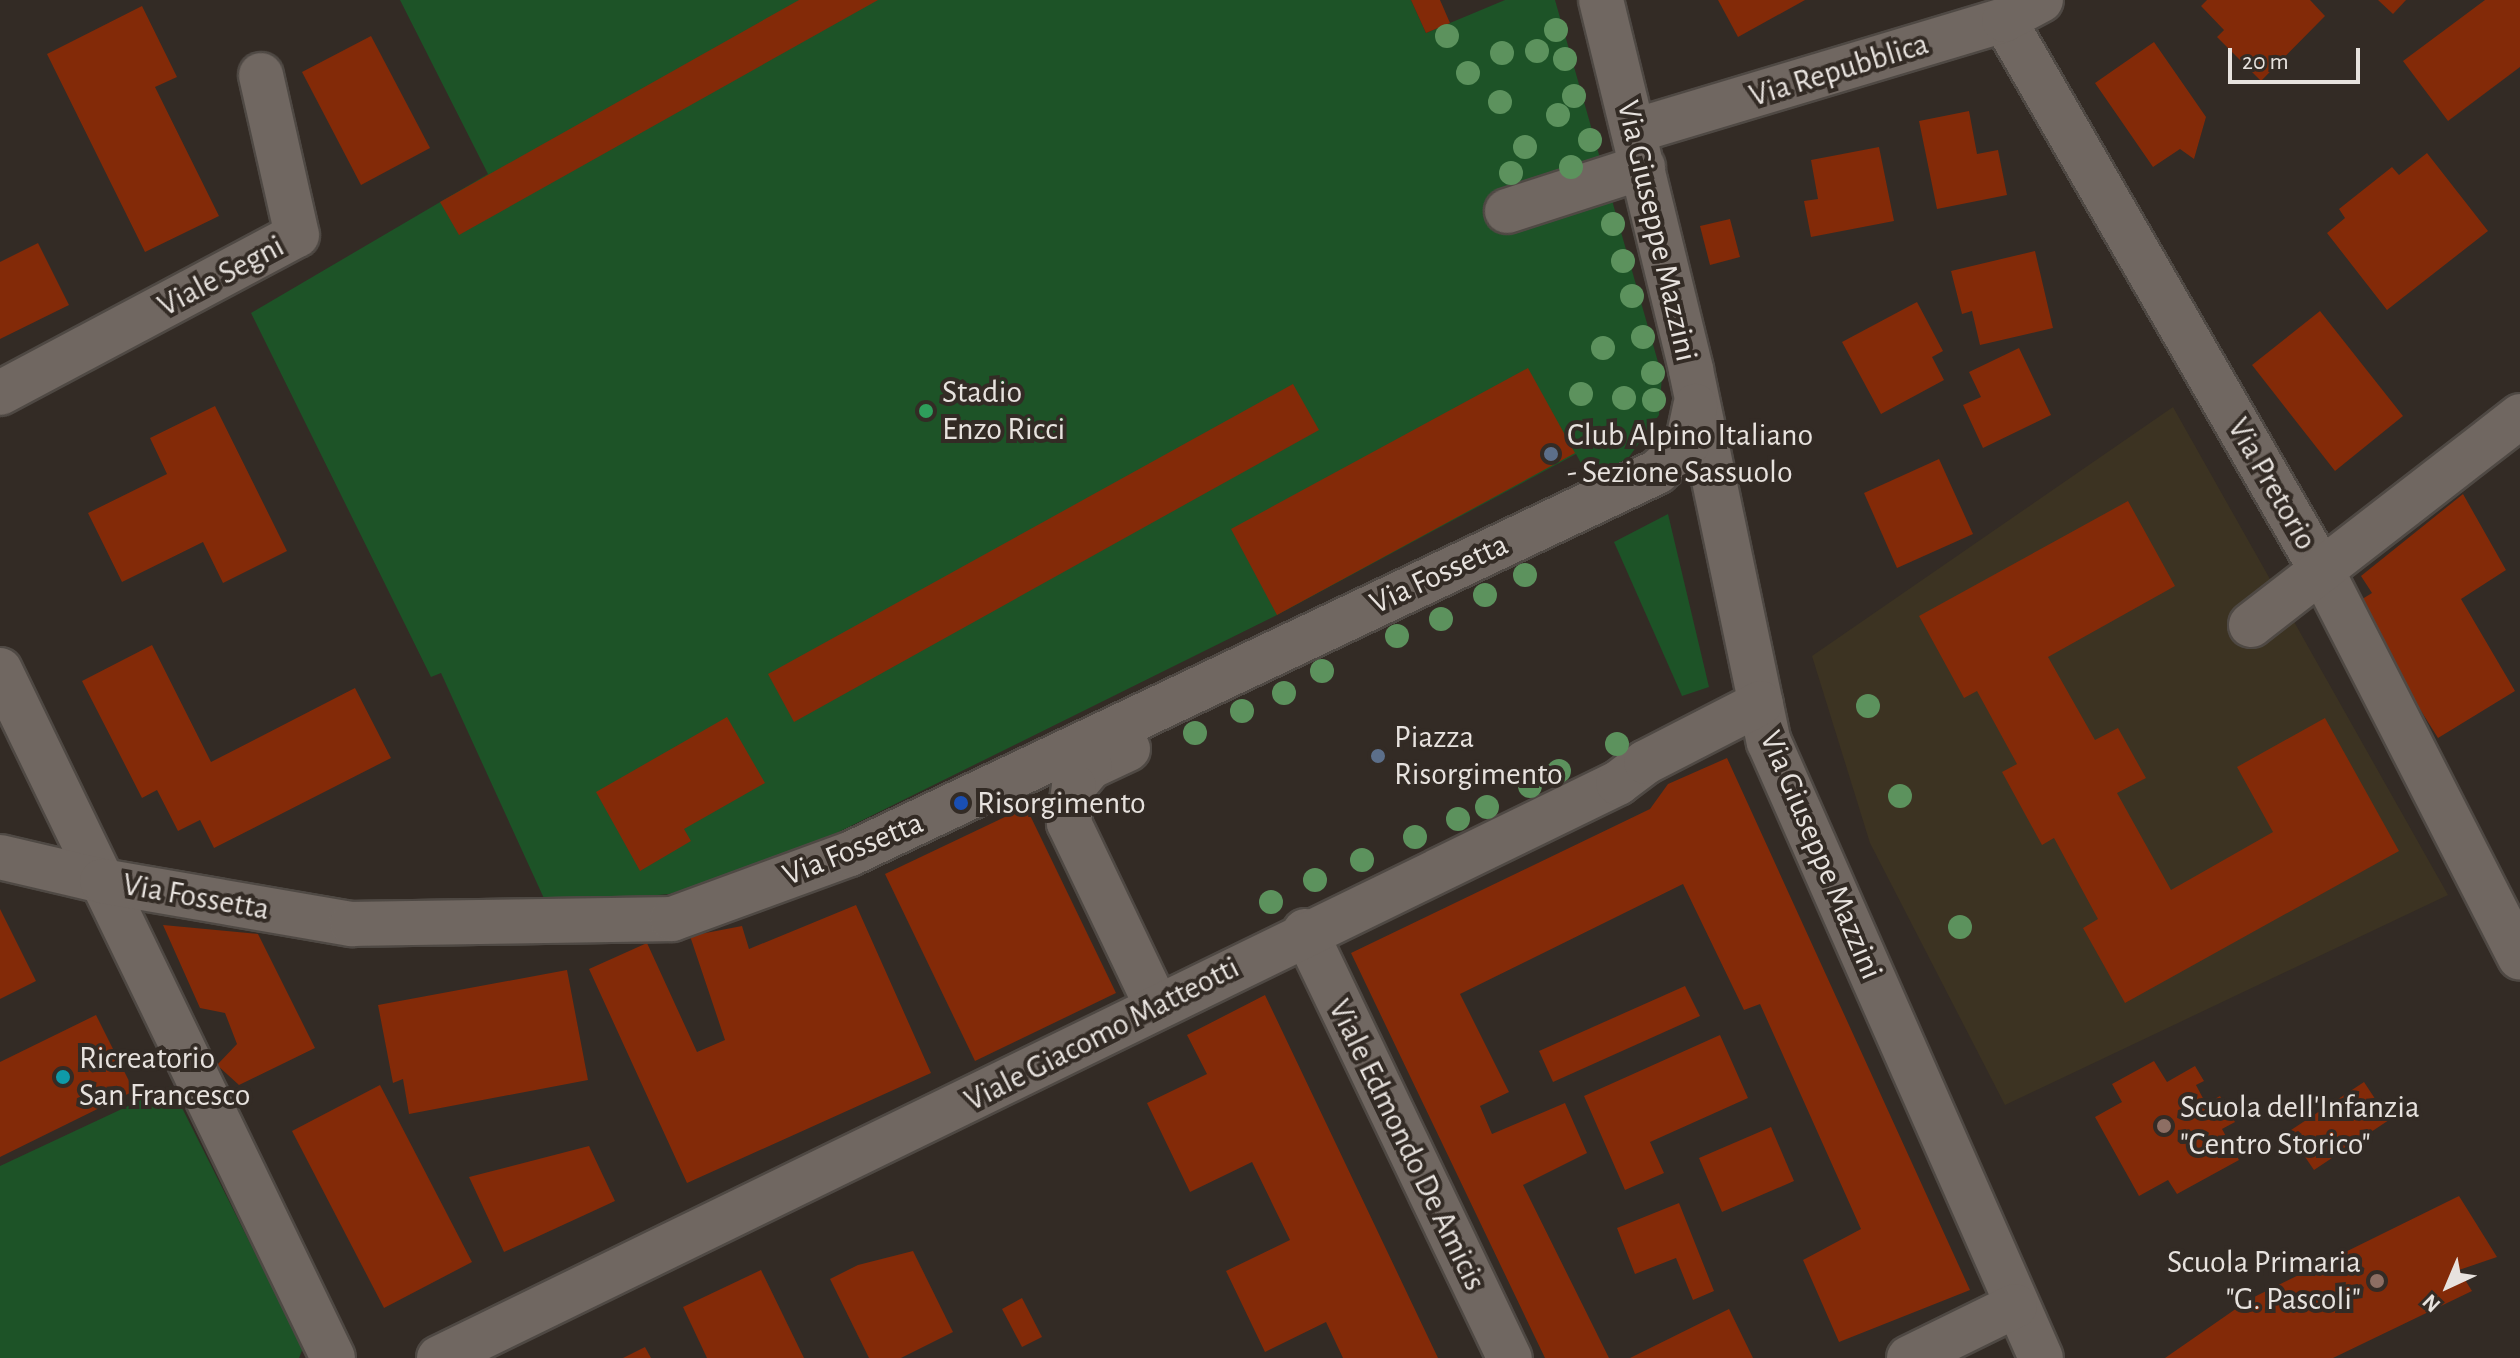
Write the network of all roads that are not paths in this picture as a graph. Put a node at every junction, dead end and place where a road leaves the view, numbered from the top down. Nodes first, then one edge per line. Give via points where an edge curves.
1 (1601, 0) edge
2 (2041, 0) edge
3 (2004, 20) junction
4 (261, 75) dead end
5 (1638, 149) junction
6 (1507, 211) dead end
7 (0, 393) edge
8 (1695, 406) junction
9 (2520, 416) edge
10 (1711, 470) junction
11 (2323, 573) junction
12 (2251, 625) dead end
13 (0, 670) edge
14 (1761, 703) junction
15 (0, 857) edge
16 (102, 881) junction
17 (1305, 931) junction
18 (2520, 958) edge
19 (1157, 1007) junction
20 (2015, 1306) junction
21 (333, 1358) edge
22 (439, 1358) edge
23 (1510, 1358) edge
24 (1909, 1358) edge
25 (2041, 1358) edge

1 - 5 street, Via Giuseppe Mazzini
2 - 3 street, Via Repubblica
3 - 5 street, Via Repubblica
3 - 11 street, Via Pretorio
4 - 7 street, Viale Segni via 297,235
5 - 6 street, Via Repubblica
5 - 8 street, Via Giuseppe Mazzini
8 - 10 street, Via Giuseppe Mazzini
8 - 16 street, Via Fossetta via 1687,445 1657,472 850,854 672,919 352,924
9 - 11 street
10 - 14 street, Via Giuseppe Mazzini
10 - 19 street via 1090,767 1074,786 1069,823
11 - 12 street
11 - 18 street, Via Pretorio
13 - 16 street
14 - 17 street, Viale Giacomo Matteotti via 1646,762 1618,783
14 - 20 street, Via Giuseppe Mazzini via 1769,742
15 - 16 street, Via Fossetta
16 - 21 street
17 - 19 street, Viale Giacomo Matteotti
17 - 23 street, Viale Edmondo De Amicis
19 - 22 street, Viale Giacomo Matteotti
20 - 24 street
20 - 25 street, Via Giuseppe Mazzini

